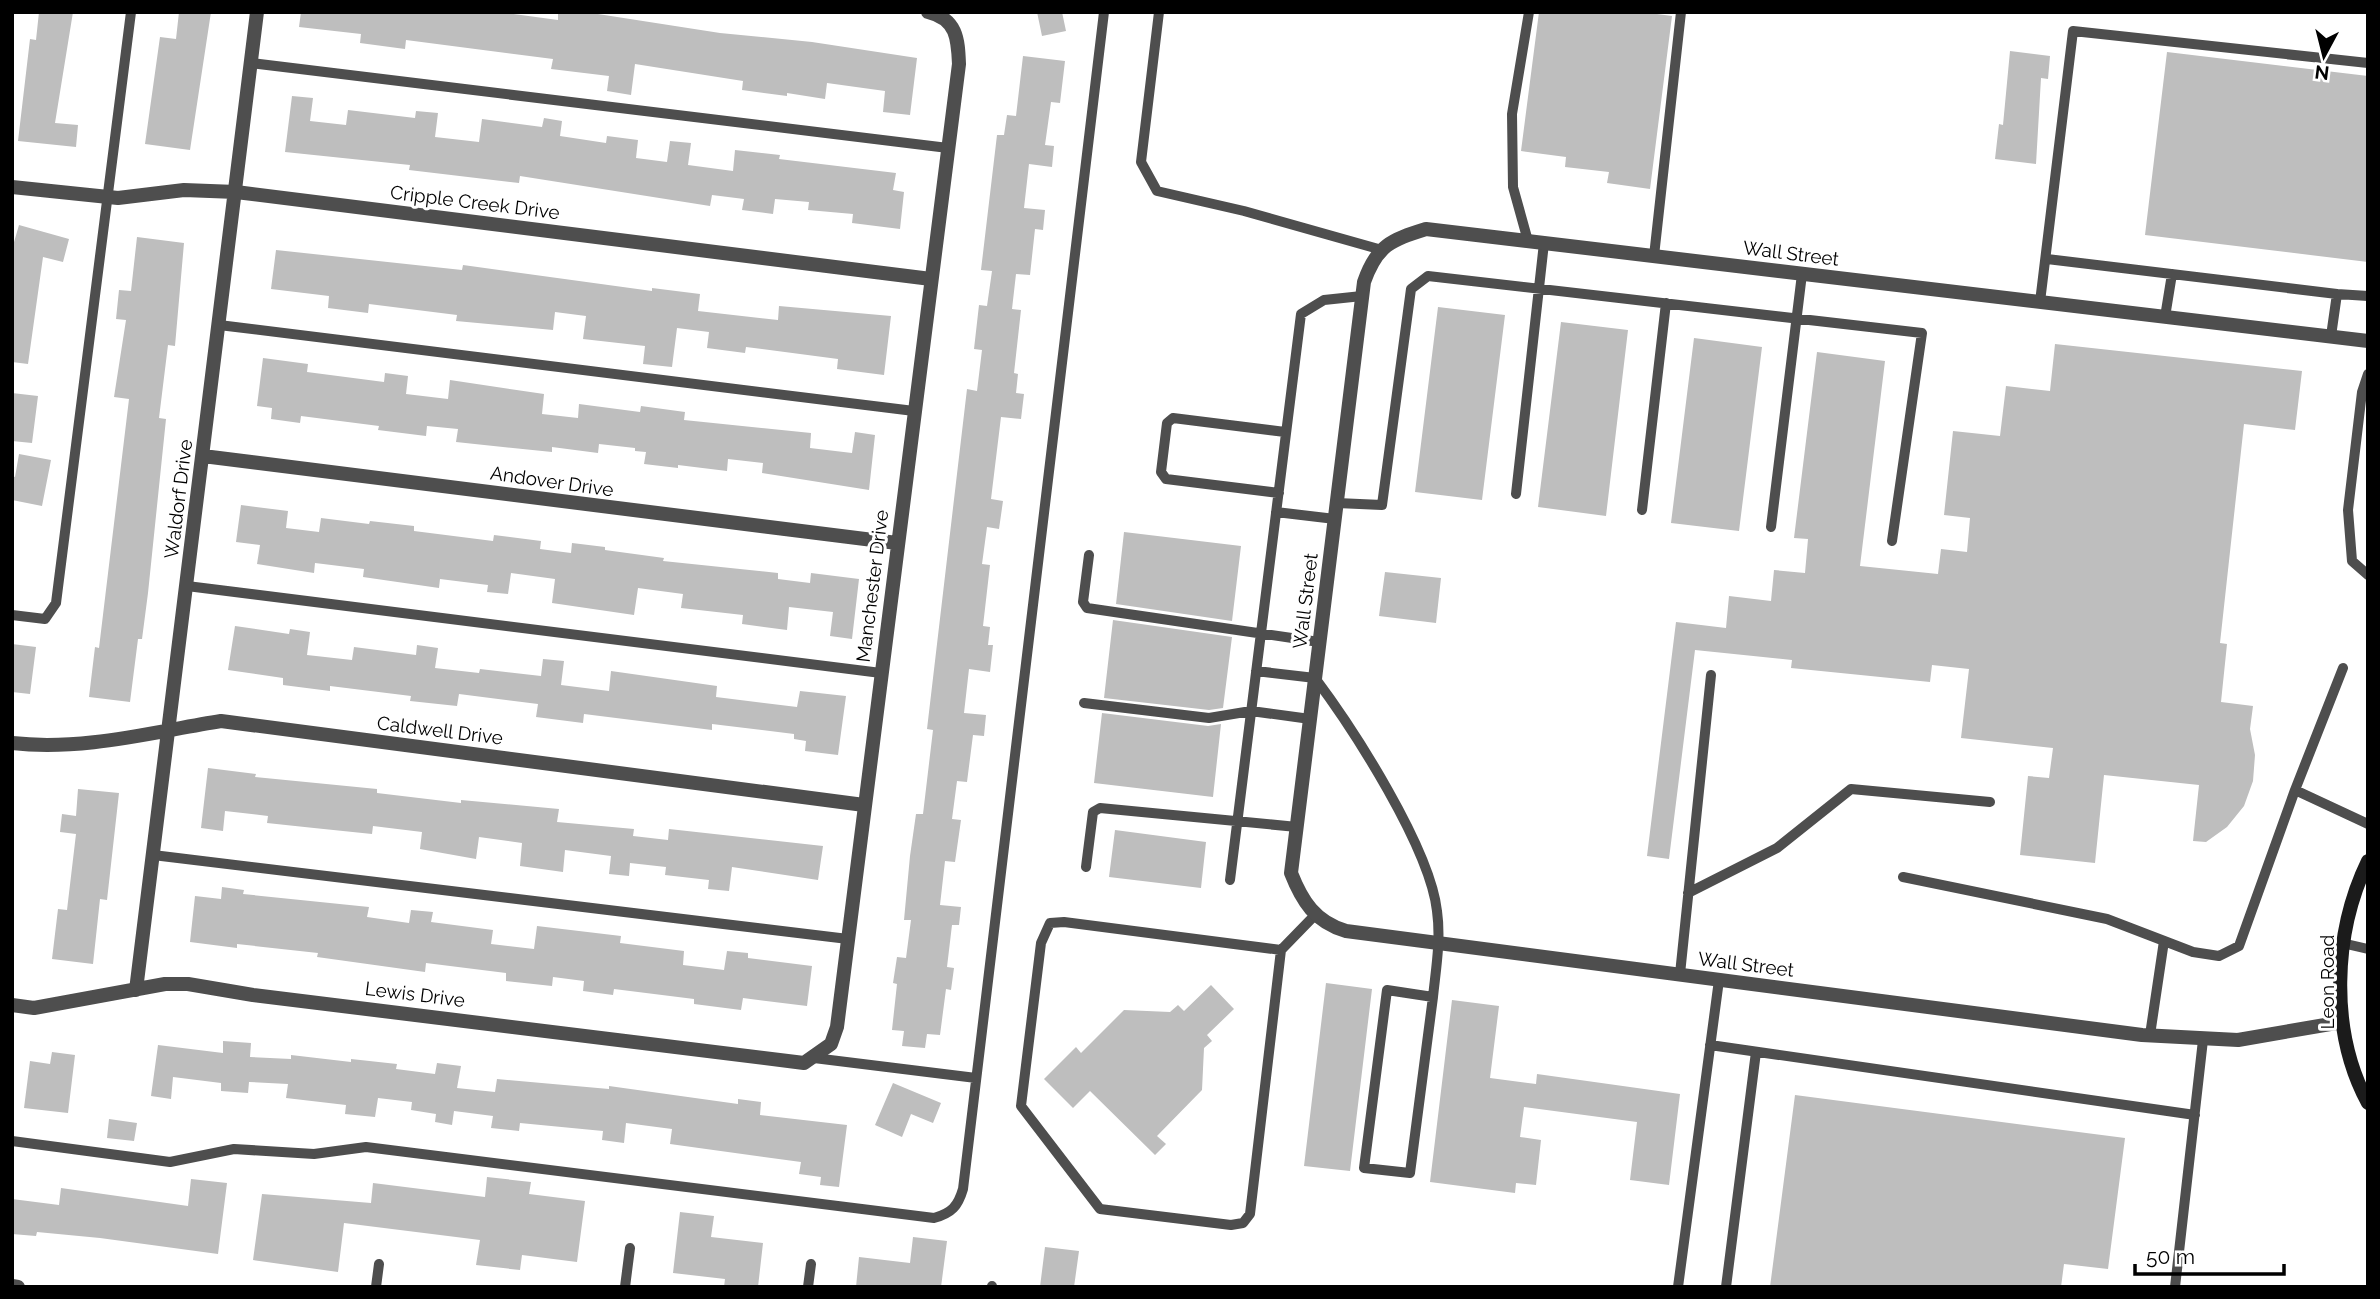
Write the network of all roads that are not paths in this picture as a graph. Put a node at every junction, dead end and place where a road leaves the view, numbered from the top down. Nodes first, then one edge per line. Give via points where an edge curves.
1 (131, 12) edge
2 (257, 12) edge
3 (928, 12) edge
4 (1104, 12) edge
5 (1159, 12) edge
6 (1529, 12) edge
7 (1681, 12) edge
8 (251, 63) junction
9 (2368, 63) edge
10 (948, 148) junction
11 (12, 187) edge
12 (236, 192) junction
13 (106, 197) junction
14 (1528, 241) junction
15 (1544, 243) junction
16 (1382, 250) junction
17 (1654, 256) junction
18 (2047, 258) junction
19 (1802, 274) junction
20 (2172, 274) junction
21 (931, 279) junction
22 (1538, 288) junction
23 (2337, 294) junction
24 (1362, 296) junction
25 (2368, 296) edge
26 (2040, 302) junction
27 (1666, 303) junction
28 (2165, 317) junction
29 (1796, 318) junction
30 (219, 325) junction
31 (2331, 337) junction
32 (2368, 341) edge
33 (2368, 374) edge
34 (915, 411) junction
35 (1285, 432) junction
36 (203, 456) junction
37 (1279, 493) junction
38 (1516, 494) dead end
39 (1337, 503) junction
40 (1642, 510) dead end
41 (1276, 512) junction
42 (1335, 519) junction
43 (1771, 527) dead end
44 (1892, 541) dead end
45 (897, 543) junction
46 (1089, 555) dead end
47 (2368, 575) edge
48 (187, 586) junction
49 (12, 615) edge
50 (1261, 634) junction
51 (1320, 642) junction
52 (2343, 668) dead end
53 (1256, 671) junction
54 (881, 673) junction
55 (1711, 675) dead end
56 (1315, 678) junction
57 (1084, 703) dead end
58 (1251, 711) junction
59 (1310, 719) junction
60 (169, 729) junction
61 (12, 743) edge
62 (2295, 790) junction
63 (1990, 802) dead end
64 (864, 805) junction
65 (1237, 821) junction
66 (2368, 824) edge
67 (1297, 827) junction
68 (153, 855) junction
69 (2368, 861) edge
70 (1086, 867) dead end
71 (1903, 877) dead end
72 (1230, 880) dead end
73 (1688, 893) junction
74 (1316, 914) junction
75 (848, 939) junction
76 (2164, 941) junction
77 (1440, 943) junction
78 (2342, 943) junction
79 (2368, 949) edge
80 (1281, 950) junction
81 (1680, 974) junction
82 (1719, 979) junction
83 (136, 990) junction
84 (1433, 996) junction
85 (12, 1005) edge
86 (2342, 1022) junction
87 (2150, 1035) junction
88 (2203, 1040) junction
89 (1710, 1045) junction
90 (1756, 1052) junction
91 (814, 1058) junction
92 (976, 1078) junction
93 (2368, 1103) edge
94 (2195, 1115) junction
95 (12, 1141) edge
96 (630, 1248) dead end
97 (379, 1264) dead end
98 (811, 1264) dead end
99 (12, 1286) edge
100 (18, 1287) edge
101 (376, 1287) edge
102 (625, 1287) edge
103 (808, 1287) edge
104 (1678, 1287) edge
105 (1726, 1287) edge
106 (2175, 1287) edge

1 - 13 lane
2 - 8 street, Waldorf Drive
3 - 10 street, Manchester Drive via 952,24 958,36
4 - 92 lane
5 - 16 lane via 1141,162 1157,191
6 - 14 lane via 1512,114 1513,187
7 - 17 lane
8 - 10 lane
8 - 12 street, Waldorf Drive
9 - 18 lane via 2073,31
10 - 21 street, Manchester Drive
11 - 13 street, Cripple Creek Drive
12 - 13 street, Cripple Creek Drive via 184,190
12 - 21 street, Cripple Creek Drive
12 - 30 street, Waldorf Drive
13 - 49 lane via 56,603 45,620
14 - 15 street, Wall Street
14 - 16 street, Wall Street via 1426,229 1392,240
15 - 17 street, Wall Street
15 - 22 lane
16 - 24 street, Wall Street via 1371,263
17 - 19 street, Wall Street
18 - 20 lane
18 - 26 lane
19 - 26 street, Wall Street
19 - 29 lane
20 - 23 lane
20 - 28 lane
21 - 34 street, Manchester Drive
22 - 27 lane
22 - 38 lane
22 - 39 lane via 1428,276 1411,289 1382,505
23 - 25 lane
23 - 31 lane
24 - 35 lane via 1324,300 1301,314
24 - 39 street, Wall Street
26 - 28 street, Wall Street
27 - 29 lane
27 - 40 lane
28 - 31 street, Wall Street
29 - 43 lane
29 - 44 lane via 1922,333
30 - 34 lane
30 - 36 street, Waldorf Drive
31 - 32 street, Wall Street
33 - 47 lane via 2348,510 2352,561
34 - 45 street, Manchester Drive
35 - 37 lane
35 - 37 lane via 1173,418 1167,423 1161,472 1166,479
36 - 45 street, Andover Drive
36 - 48 street, Waldorf Drive
37 - 41 lane
39 - 42 street, Wall Street
41 - 42 lane
41 - 50 lane
42 - 51 street, Wall Street
45 - 54 street, Manchester Drive
46 - 50 lane via 1083,602 1087,608
48 - 54 lane
48 - 60 street, Waldorf Drive
50 - 51 lane
50 - 53 lane
51 - 56 street, Wall Street
52 - 62 lane
53 - 56 lane
53 - 58 lane
54 - 64 street, Manchester Drive
55 - 73 lane
56 - 59 street, Wall Street
56 - 77 lane via 1346,719 1418,849 1437,908
57 - 58 lane via 1209,718
58 - 59 lane
58 - 65 lane
59 - 67 street, Wall Street
60 - 61 street, Caldwell Drive via 51,747
60 - 64 street, Caldwell Drive via 221,720
60 - 68 street, Waldorf Drive
62 - 66 lane
62 - 76 lane via 2239,946 2219,957
63 - 73 lane via 1851,789 1777,848
64 - 75 street, Manchester Drive
65 - 67 lane
65 - 70 lane via 1100,808 1093,811
65 - 72 lane
67 - 74 street, Wall Street via 1291,873 1302,901
68 - 75 lane
68 - 83 street, Waldorf Drive
69 - 78 street, Leon Road via 2355,888
71 - 76 lane via 2107,919
73 - 81 lane
74 - 77 street, Wall Street via 1346,931
74 - 80 lane
75 - 91 street, Manchester Drive via 837,1027 831,1044
76 - 87 lane
77 - 81 street, Wall Street
77 - 84 lane
78 - 79 lane
78 - 86 street, Leon Road
80 - 80 lane via 1051,923 1041,943 1021,1106 1100,1209 1231,1225 1243,1223 1250,1214
81 - 82 street, Wall Street
82 - 87 street, Wall Street
82 - 89 lane
83 - 85 street, Lewis Drive via 34,1008
83 - 91 street, Lewis Drive via 188,984 804,1063
84 - 84 lane via 1387,990 1364,1168 1410,1173
86 - 88 street, Wall Street via 2269,1037
86 - 93 street, Leon Road via 2353,1069
87 - 88 street, Wall Street
88 - 94 lane
89 - 90 lane
89 - 104 lane
90 - 94 lane
90 - 105 lane
91 - 92 lane
92 - 95 lane via 963,1189 948,1214 934,1218 366,1147 314,1154 234,1149 170,1162
94 - 106 lane
96 - 102 lane
97 - 101 lane
98 - 103 lane
99 - 100 street

